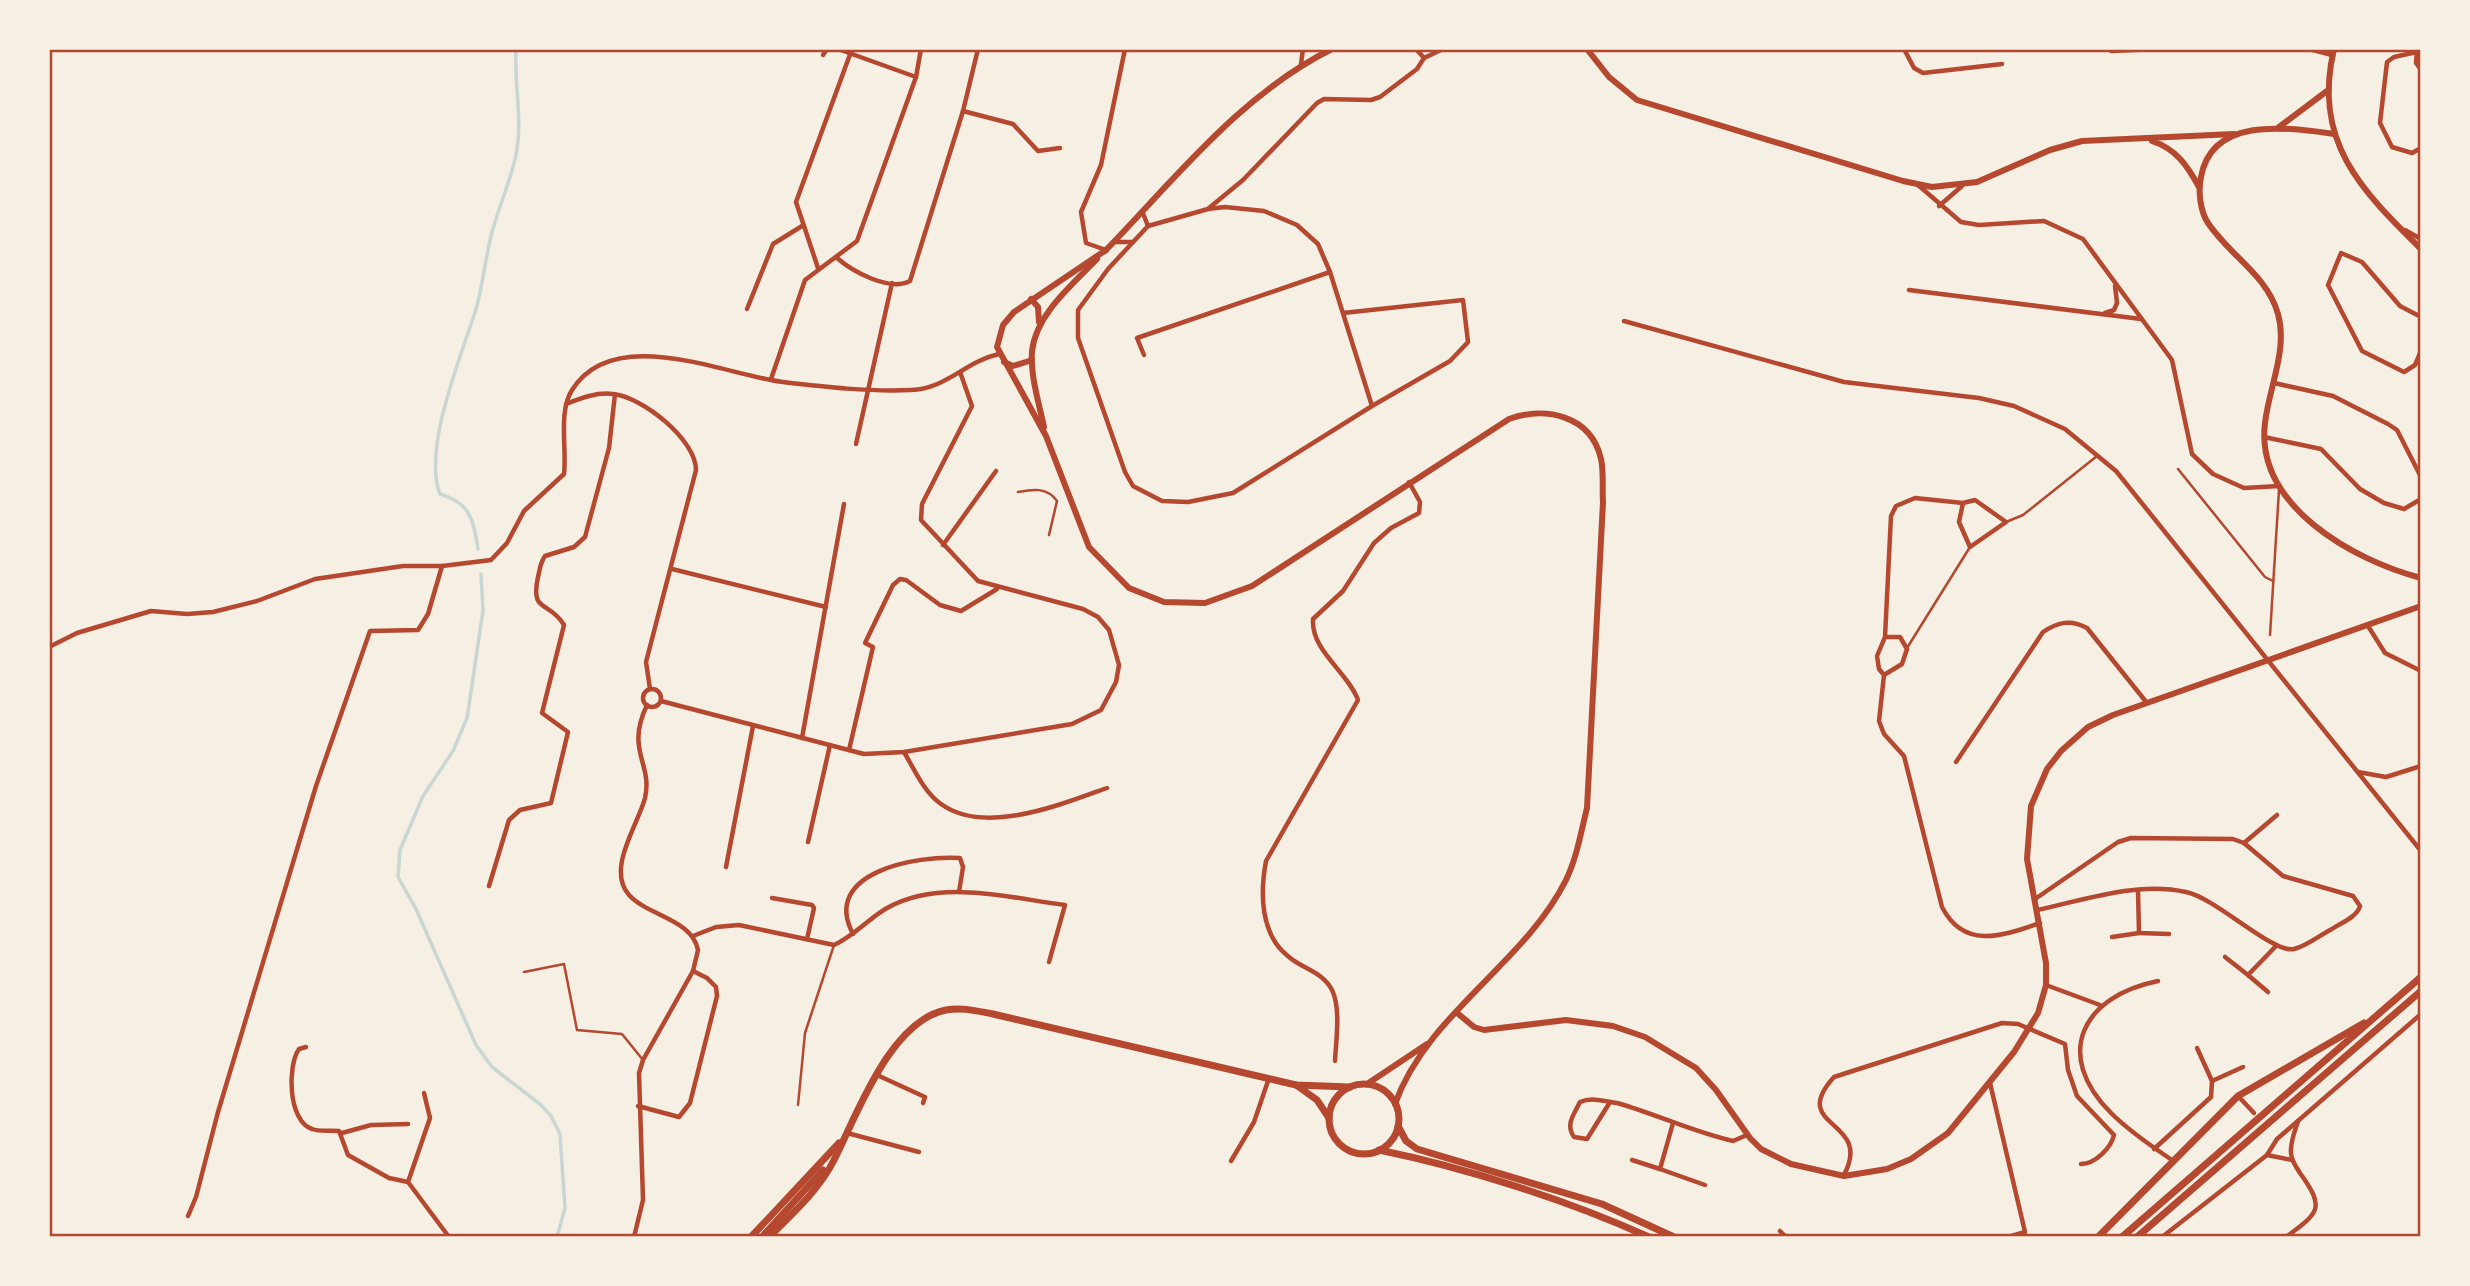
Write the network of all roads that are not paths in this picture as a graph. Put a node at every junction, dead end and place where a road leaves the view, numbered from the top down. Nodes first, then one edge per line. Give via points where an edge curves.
1 (827, 49) edge
2 (838, 49) edge
3 (921, 49) edge
4 (978, 49) edge
5 (1125, 49) edge
6 (1303, 49) edge
7 (1332, 49) edge
8 (1416, 49) edge
9 (1443, 49) edge
10 (1587, 49) edge
11 (1904, 49) edge
12 (2157, 49) edge
13 (2309, 49) edge
14 (2417, 50) edge
15 (852, 51) edge
16 (2112, 51) dead end
17 (2333, 52) edge
18 (823, 55) dead end
19 (1424, 58) junction
20 (1301, 64) junction
21 (2002, 64) dead end
22 (2421, 70) edge
23 (916, 76) junction
24 (2327, 91) junction
25 (963, 111) junction
26 (2279, 127) junction
27 (2234, 134) junction
28 (2335, 134) junction
29 (2147, 139) junction
30 (1059, 148) dead end
31 (2421, 148) edge
32 (1918, 185) junction
33 (1962, 186) junction
34 (2199, 187) junction
35 (1939, 206) junction
36 (1208, 209) junction
37 (1142, 211) junction
38 (802, 226) junction
39 (1148, 226) junction
40 (2398, 226) junction
41 (2421, 239) edge
42 (1113, 242) junction
43 (1133, 242) junction
44 (2421, 249) edge
45 (1106, 250) junction
46 (837, 258) junction
47 (818, 268) junction
48 (1330, 272) junction
49 (892, 283) junction
50 (2115, 285) junction
51 (1909, 290) dead end
52 (1031, 299) junction
53 (747, 309) dead end
54 (1343, 313) junction
55 (2099, 313) junction
56 (2421, 317) edge
57 (2142, 319) junction
58 (1623, 321) dead end
59 (1038, 328) junction
60 (2421, 351) edge
61 (1144, 355) dead end
62 (1000, 357) junction
63 (1032, 360) junction
64 (960, 372) junction
65 (771, 379) junction
66 (2273, 383) junction
67 (867, 388) junction
68 (615, 394) junction
69 (566, 404) junction
70 (1371, 406) junction
71 (1046, 436) junction
72 (2264, 438) junction
73 (856, 444) dead end
74 (2098, 455) junction
75 (2178, 469) dead end
76 (996, 471) dead end
77 (2421, 477) edge
78 (1409, 482) junction
79 (2279, 486) junction
80 (1018, 492) dead end
81 (2421, 499) edge
82 (1963, 503) junction
83 (844, 504) dead end
84 (2006, 522) junction
85 (1049, 535) dead end
86 (943, 545) junction
87 (1970, 547) junction
88 (442, 566) junction
89 (672, 569) junction
90 (2421, 578) edge
91 (2273, 581) junction
92 (998, 589) junction
93 (2421, 606) edge
94 (826, 607) junction
95 (2368, 626) junction
96 (2270, 635) dead end
97 (1885, 637) junction
98 (49, 648) edge
99 (1906, 649) junction
100 (2267, 660) junction
101 (2421, 671) edge
102 (1884, 674) junction
103 (650, 689) junction
104 (661, 701) junction
105 (2147, 703) junction
106 (647, 705) junction
107 (753, 726) junction
108 (802, 738) junction
109 (830, 746) junction
110 (849, 750) junction
111 (904, 752) junction
112 (1956, 762) dead end
113 (2421, 766) edge
114 (2357, 772) junction
115 (1107, 788) dead end
116 (2277, 815) dead end
117 (808, 842) dead end
118 (2244, 843) junction
119 (2421, 851) edge
120 (726, 867) dead end
121 (489, 887) dead end
122 (2138, 891) junction
123 (959, 892) junction
124 (772, 898) dead end
125 (2035, 899) junction
126 (2037, 910) junction
127 (2040, 923) junction
128 (2139, 933) junction
129 (853, 934) junction
130 (2169, 934) dead end
131 (693, 936) junction
132 (2112, 937) dead end
133 (807, 939) junction
134 (834, 945) junction
135 (2276, 946) junction
136 (2225, 957) dead end
137 (1049, 962) dead end
138 (693, 971) junction
139 (524, 972) dead end
140 (2248, 975) junction
141 (2421, 977) edge
142 (2158, 981) dead end
143 (2046, 985) junction
144 (2421, 991) edge
145 (2268, 992) dead end
146 (2100, 1005) junction
147 (1456, 1012) junction
148 (2421, 1014) edge
149 (2374, 1018) junction
150 (2031, 1028) junction
151 (1434, 1038) junction
152 (306, 1047) dead end
153 (2197, 1048) dead end
154 (643, 1060) junction
155 (1335, 1060) dead end
156 (2243, 1067) dead end
157 (877, 1075) junction
158 (1269, 1077) junction
159 (2211, 1081) junction
160 (1989, 1082) junction
161 (1296, 1084) junction
162 (1367, 1084) junction
163 (1350, 1087) junction
164 (424, 1093) dead end
165 (2238, 1096) junction
166 (1610, 1102) junction
167 (923, 1103) dead end
168 (1395, 1104) junction
169 (798, 1105) dead end
170 (638, 1106) junction
171 (2254, 1113) dead end
172 (1329, 1118) junction
173 (2298, 1121) junction
174 (1673, 1123) junction
175 (408, 1124) dead end
176 (1398, 1126) junction
177 (342, 1133) junction
178 (2272, 1133) dead end
179 (845, 1135) junction
180 (1747, 1135) junction
181 (2277, 1139) junction
182 (2154, 1149) junction
183 (1379, 1150) junction
184 (919, 1152) dead end
185 (2267, 1155) junction
186 (1632, 1160) dead end
187 (2172, 1160) junction
188 (2292, 1160) junction
189 (1231, 1161) dead end
190 (2081, 1164) dead end
191 (1660, 1169) junction
192 (1844, 1176) junction
193 (408, 1182) junction
194 (1704, 1185) dead end
195 (188, 1216) dead end
196 (1780, 1231) dead end
197 (449, 1237) edge
198 (634, 1237) edge
199 (751, 1237) edge
200 (762, 1237) edge
201 (768, 1237) edge
202 (1648, 1237) edge
203 (1674, 1237) edge
204 (1786, 1237) edge
205 (2008, 1237) edge
206 (2098, 1237) edge
207 (2122, 1237) edge
208 (2137, 1237) edge
209 (2162, 1237) edge
210 (2286, 1237) edge

1 - 18 street
2 - 15 street
3 - 23 street
4 - 25 street
5 - 45 street via 1101,165 1082,212 1086,243
6 - 20 street
7 - 20 street
8 - 19 street
9 - 19 street
10 - 32 street via 1637,100
11 - 21 street via 1914,68 1923,73
12 - 16 street
13 - 17 street
14 - 22 street via 2416,63
14 - 31 street via 2387,62 2380,123 2392,147 2413,153
15 - 23 street
15 - 38 street via 796,202
17 - 24 street
19 - 36 street via 1417,69 1380,97 1317,103 1243,180
20 - 37 street via 1246,107
23 - 46 street via 857,242
24 - 26 street
24 - 28 street
25 - 30 street via 1013,124 1038,151
25 - 49 street via 912,275 904,284
26 - 27 street
26 - 28 street
27 - 29 street
27 - 34 street via 2209,153
28 - 40 street via 2364,190
29 - 33 street via 2113,138 2067,145
29 - 34 street via 2185,162
32 - 33 street
32 - 35 street
33 - 35 street
34 - 66 street via 2206,220 2273,298 2282,337
35 - 50 street via 1961,222 1979,225 2032,220 2063,228 2083,239
36 - 39 street
36 - 48 street via 1238,208 1284,217 1309,233
37 - 39 street
37 - 42 street
38 - 47 street
38 - 53 street via 773,244
39 - 43 street
40 - 41 street
40 - 44 street
42 - 43 street
42 - 45 street
43 - 70 street via 1088,294 1076,321 1078,338 1133,486 1162,501 1224,496
45 - 52 street
45 - 59 street
46 - 47 street
46 - 49 street via 850,269
47 - 65 street via 806,280
48 - 54 street
48 - 61 street via 1137,338
49 - 67 street
50 - 55 street via 2117,303 2113,310
50 - 57 street
51 - 55 street
52 - 59 street via 1040,313
52 - 62 street via 1003,325 997,341
54 - 70 street
54 - 70 street via 1463,300 1468,342 1461,352
55 - 57 street
56 - 60 street via 2400,306 2361,262 2341,253 2328,285 2362,351 2404,372 2415,365
57 - 79 street via 2172,360 2192,454 2213,474 2244,488
58 - 74 street via 1844,382 1979,397 2014,406 2046,418
59 - 63 street
62 - 63 street via 1013,366
62 - 64 street via 977,361
62 - 71 street
63 - 71 street
64 - 67 street via 930,388
64 - 86 street via 972,406 919,511 924,526
65 - 67 street
65 - 69 street via 669,357 625,358 592,370 573,389
66 - 72 street
66 - 77 street via 2333,396 2388,424 2397,430
67 - 73 street
68 - 69 street via 592,395
68 - 89 street via 633,399 666,423 695,458
68 - 121 street via 609,448 584,537 574,547 545,556 534,595 537,603 564,625 542,713 568,732 551,803 520,810 509,820
69 - 88 street via 564,474 524,511 507,543 491,560
71 - 78 street via 1089,547 1129,588 1164,602 1205,603 1252,586
72 - 79 street
72 - 81 street via 2326,451 2352,482 2384,503 2404,509
74 - 84 lane via 2023,515
74 - 100 street via 2116,471
75 - 91 lane via 2265,577
76 - 86 street
78 - 147 street via 1509,419 1527,413 1563,415 1581,426 1601,458 1603,502 1587,808 1578,847 1566,880 1540,920
78 - 155 street via 1420,502 1419,513 1374,543 1343,592 1313,619 1318,643 1348,678 1358,700 1266,861 1262,880 1261,896 1272,937 1288,957 1333,990
79 - 90 street via 2295,510 2319,530
79 - 91 lane
80 - 85 lane via 1052,494 1057,501
82 - 84 street via 1975,500
82 - 87 street via 1959,522
82 - 97 street via 1915,498 1896,506 1890,526
83 - 94 street
84 - 87 street
86 - 92 street via 978,581
87 - 99 lane
88 - 98 street via 403,566 315,579 213,612 151,611 77,633
88 - 195 street via 428,614 418,630 370,631 316,786
89 - 94 street
89 - 103 street via 646,662
91 - 96 lane
92 - 110 street via 961,611 940,605 906,580 893,585 865,643 873,647
92 - 111 street via 1083,609 1098,617 1109,630 1119,665 1110,696 1101,710 1072,724
93 - 95 street
94 - 108 street
95 - 100 street
95 - 101 street via 2385,653
97 - 99 street via 1900,637
97 - 102 street via 1877,656
99 - 102 street via 1902,664
100 - 105 street
100 - 114 street
102 - 127 street via 1879,721 1904,756 1942,907 1950,922 1961,932 1989,936
103 - 104 street via 659,692
103 - 106 street via 643,696
104 - 106 street
104 - 107 street
105 - 112 street via 2087,628 2061,622 2043,632
105 - 125 street via 2088,727 2047,769 2031,806 2027,831
106 - 131 street via 637,726 636,744 645,797 624,854 622,878 629,895
107 - 108 street
107 - 120 street
108 - 109 street
109 - 110 street
109 - 117 street
110 - 111 street
111 - 115 street via 932,796 966,815 1038,812
113 - 114 street via 2386,777
114 - 119 street
116 - 118 street
118 - 125 street via 2227,838 2130,838
118 - 135 street via 2283,876 2353,896 2360,903 2357,913 2298,948
122 - 126 street
122 - 128 street
122 - 135 street via 2188,892 2212,902
123 - 129 street via 888,907
123 - 129 street via 960,858 924,858 887,867 853,891 845,919
123 - 137 street via 1065,905
124 - 133 street via 812,905
125 - 126 street
126 - 127 street
127 - 143 street
128 - 130 street
128 - 132 street
129 - 134 street
131 - 133 street via 716,927 740,925
131 - 138 street via 698,950
133 - 134 street
134 - 169 lane via 805,1033
135 - 140 street
136 - 140 street
138 - 154 street
138 - 170 street via 716,987 717,996 690,1103 679,1117
139 - 154 lane via 564,964 577,1030 622,1034
140 - 145 street
141 - 149 main road
142 - 146 street via 2121,992
143 - 146 street
143 - 150 street
144 - 208 main road
146 - 182 street via 2080,1042 2085,1070 2110,1113
147 - 151 street
147 - 180 street via 1484,1030 1573,1020 1645,1037 1696,1068
148 - 173 street
149 - 165 main road
149 - 207 main road
150 - 160 street
150 - 190 street via 2065,1044 2077,1096 2114,1135 2094,1161
150 - 192 street via 2002,1023 1834,1077 1818,1103 1820,1111 1850,1142 1853,1153
151 - 162 street
151 - 168 street via 1412,1066
152 - 177 street via 292,1059 290,1071 292,1096 301,1118 312,1129
153 - 159 street
154 - 170 street
156 - 159 street
157 - 158 main road via 914,1027 943,1010 960,1008
157 - 167 street via 925,1097
157 - 179 main road
158 - 161 main road
158 - 189 street via 1254,1122
159 - 182 street via 2211,1097
160 - 192 street via 1937,1143 1887,1169
160 - 205 street via 2025,1231
161 - 163 main road
161 - 172 main road via 1317,1100
162 - 163 main road
162 - 168 main road via 1388,1094
163 - 172 main road via 1335,1099
164 - 193 street via 430,1118
165 - 171 street
165 - 187 main road
166 - 166 street via 1587,1139 1574,1138 1571,1121 1580,1102
166 - 174 street
168 - 176 main road
170 - 198 street via 643,1200
172 - 183 main road via 1341,1145 1359,1154
173 - 181 street
173 - 188 street
174 - 180 street via 1733,1141
174 - 191 street
175 - 177 street via 371,1125
176 - 183 main road
176 - 203 main road via 1406,1142 1417,1149 1602,1204
177 - 193 street via 348,1155 389,1178
178 - 181 street
179 - 184 street
179 - 199 main road
179 - 200 main road via 815,1179
179 - 201 main road via 819,1182
180 - 192 street via 1761,1149 1791,1164
181 - 185 street
182 - 187 street
183 - 202 main road via 1596,1214
185 - 188 street
185 - 209 street
186 - 191 street
187 - 206 main road
188 - 210 street via 2317,1195 2317,1208
191 - 194 street
193 - 197 street
196 - 204 street

